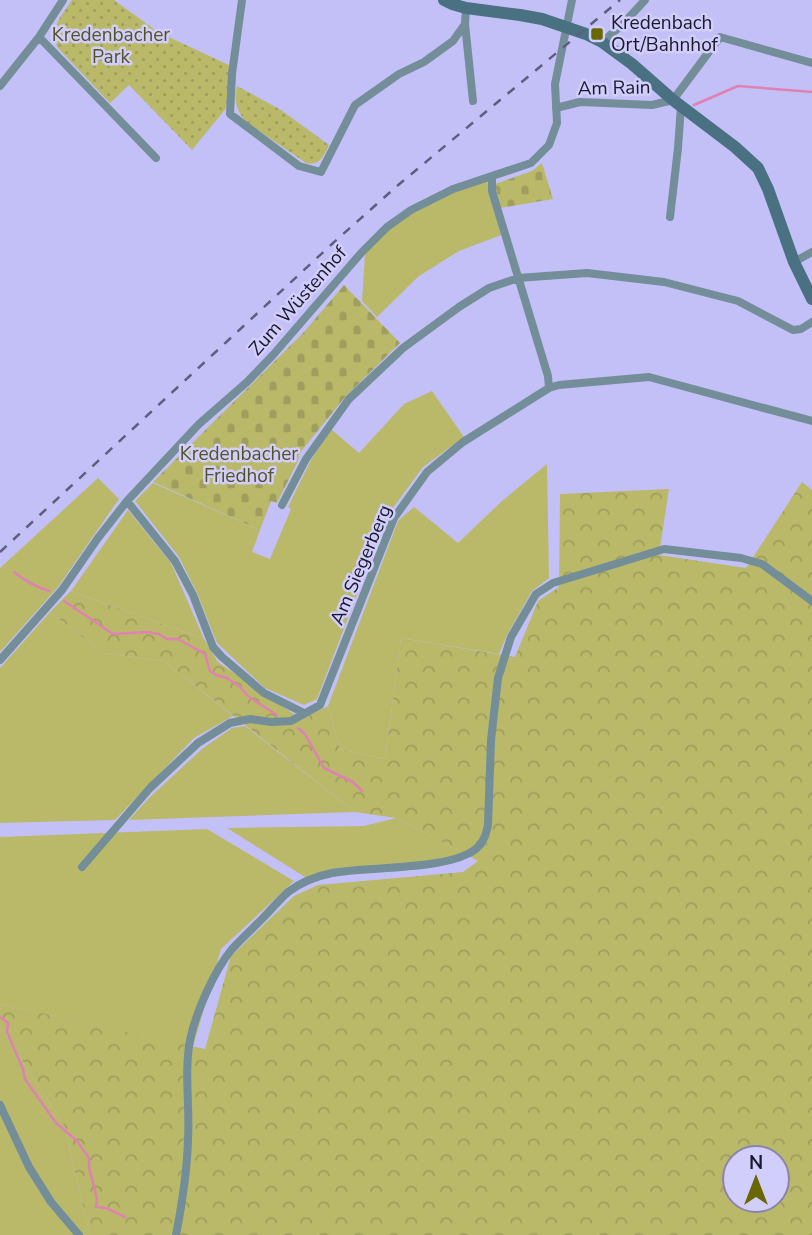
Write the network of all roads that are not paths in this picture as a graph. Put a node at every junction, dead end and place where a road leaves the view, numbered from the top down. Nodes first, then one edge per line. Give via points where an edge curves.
1 (63, 0) edge
2 (242, 0) edge
3 (444, 0) edge
4 (572, 0) edge
5 (645, 0) edge
6 (466, 8) junction
7 (464, 24) junction
8 (567, 26) junction
9 (39, 37) junction
10 (602, 42) junction
11 (812, 63) edge
12 (0, 86) edge
13 (473, 101) dead end
14 (677, 103) junction
15 (556, 108) junction
16 (156, 158) dead end
17 (492, 177) junction
18 (670, 216) dead end
19 (812, 252) edge
20 (794, 262) junction
21 (518, 278) junction
22 (812, 299) edge
23 (812, 322) edge
24 (550, 388) junction
25 (812, 421) edge
26 (127, 501) junction
27 (282, 505) dead end
28 (812, 601) edge
29 (0, 660) edge
30 (304, 713) junction
31 (82, 867) dead end
32 (0, 1105) edge
33 (79, 1235) edge
34 (176, 1235) edge

1 - 9 street
2 - 7 street via 230,114 299,166 321,172 355,105 453,41
3 - 6 main road
4 - 8 street, Zum Wüstenhof
5 - 10 street
6 - 7 street
6 - 8 main road
7 - 13 street
8 - 10 main road
8 - 15 street, Zum Wüstenhof via 555,84
9 - 12 street
9 - 16 street
10 - 14 main road
11 - 14 street via 720,37
14 - 15 street, Am Rain via 580,102
14 - 18 street via 678,148
14 - 20 main road via 758,168
15 - 17 street, Zum Wüstenhof via 549,145 531,163
17 - 21 street
17 - 26 street, Zum Wüstenhof via 453,189 387,227 273,355 199,424
19 - 20 street
20 - 22 main road
21 - 23 street via 587,273 664,282 738,300 793,330
21 - 24 street
21 - 27 street via 489,288 459,307 402,348 358,390 306,459
24 - 25 street, Am Siegerberg via 649,377
24 - 30 street, Am Siegerberg via 463,442 428,472 394,518 320,705
26 - 29 street, Zum Wüstenhof via 62,590
26 - 30 street via 175,561 213,647 264,693
28 - 34 street via 756,561 664,549 553,583 536,594 511,637 498,678 488,825 479,846 441,862 336,872 305,883 288,892 231,950 220,968 191,1037 188,1140
30 - 31 street via 290,721 230,723 198,743 150,788
32 - 33 street via 29,1167

